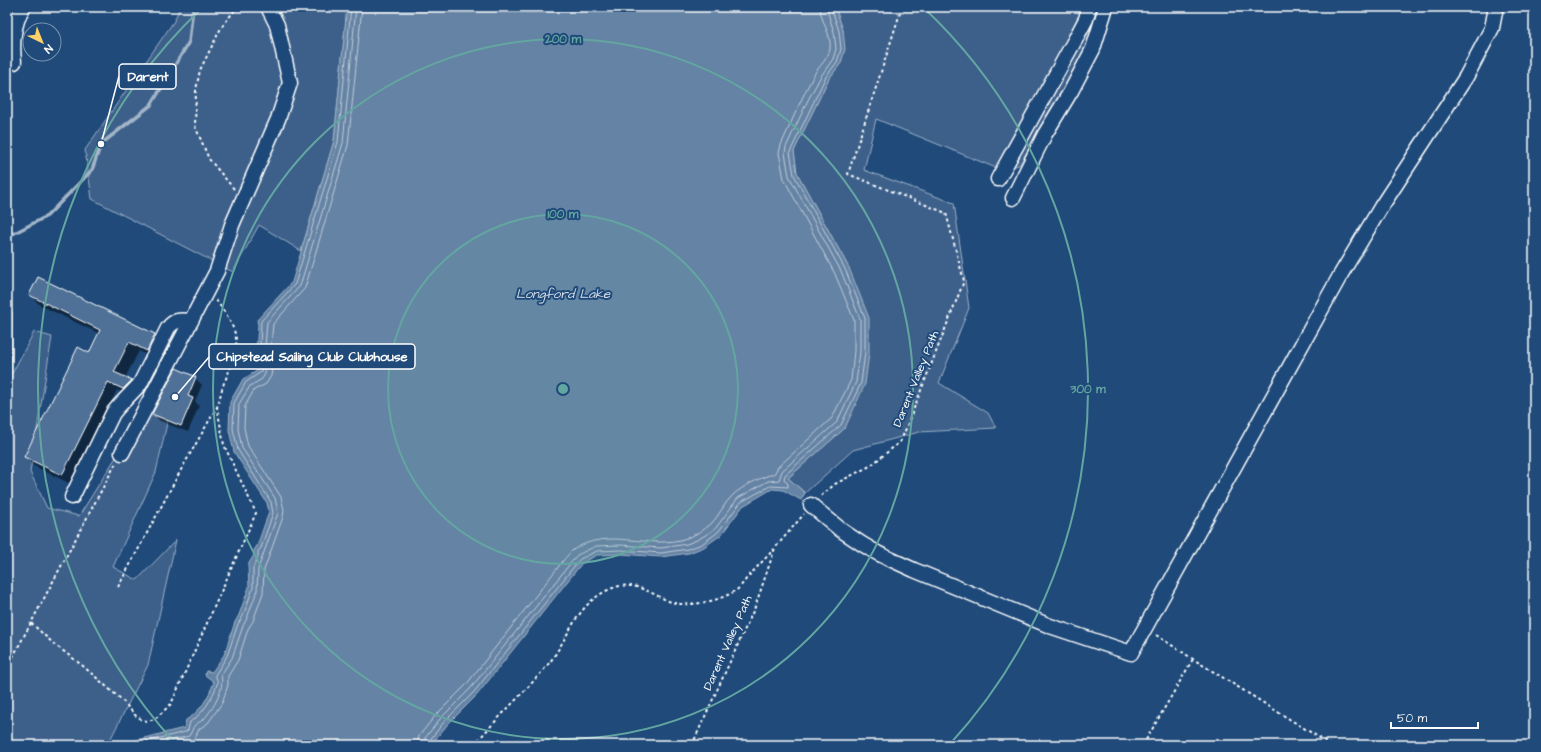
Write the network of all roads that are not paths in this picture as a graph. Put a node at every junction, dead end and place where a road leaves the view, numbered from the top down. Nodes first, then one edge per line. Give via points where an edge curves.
1 (23, 7) edge
2 (268, 7) edge
3 (1088, 7) edge
4 (1106, 7) edge
5 (1496, 7) edge
6 (14, 62) dead end
7 (998, 179) dead end
8 (1013, 198) dead end
9 (192, 321) junction
10 (122, 454) road end
11 (72, 497) dead end
12 (811, 505) road end

1 - 6 lane via 14,31
2 - 9 lane via 277,25 290,83 278,119 232,225 217,271
3 - 7 lane via 1086,19
4 - 8 lane via 1093,49 1045,134
5 - 12 lane via 1492,28 1466,77 1381,207 1341,274 1131,653 1050,626 879,554 841,530
9 - 10 lane
9 - 11 lane via 177,320 168,328 140,384 113,413

